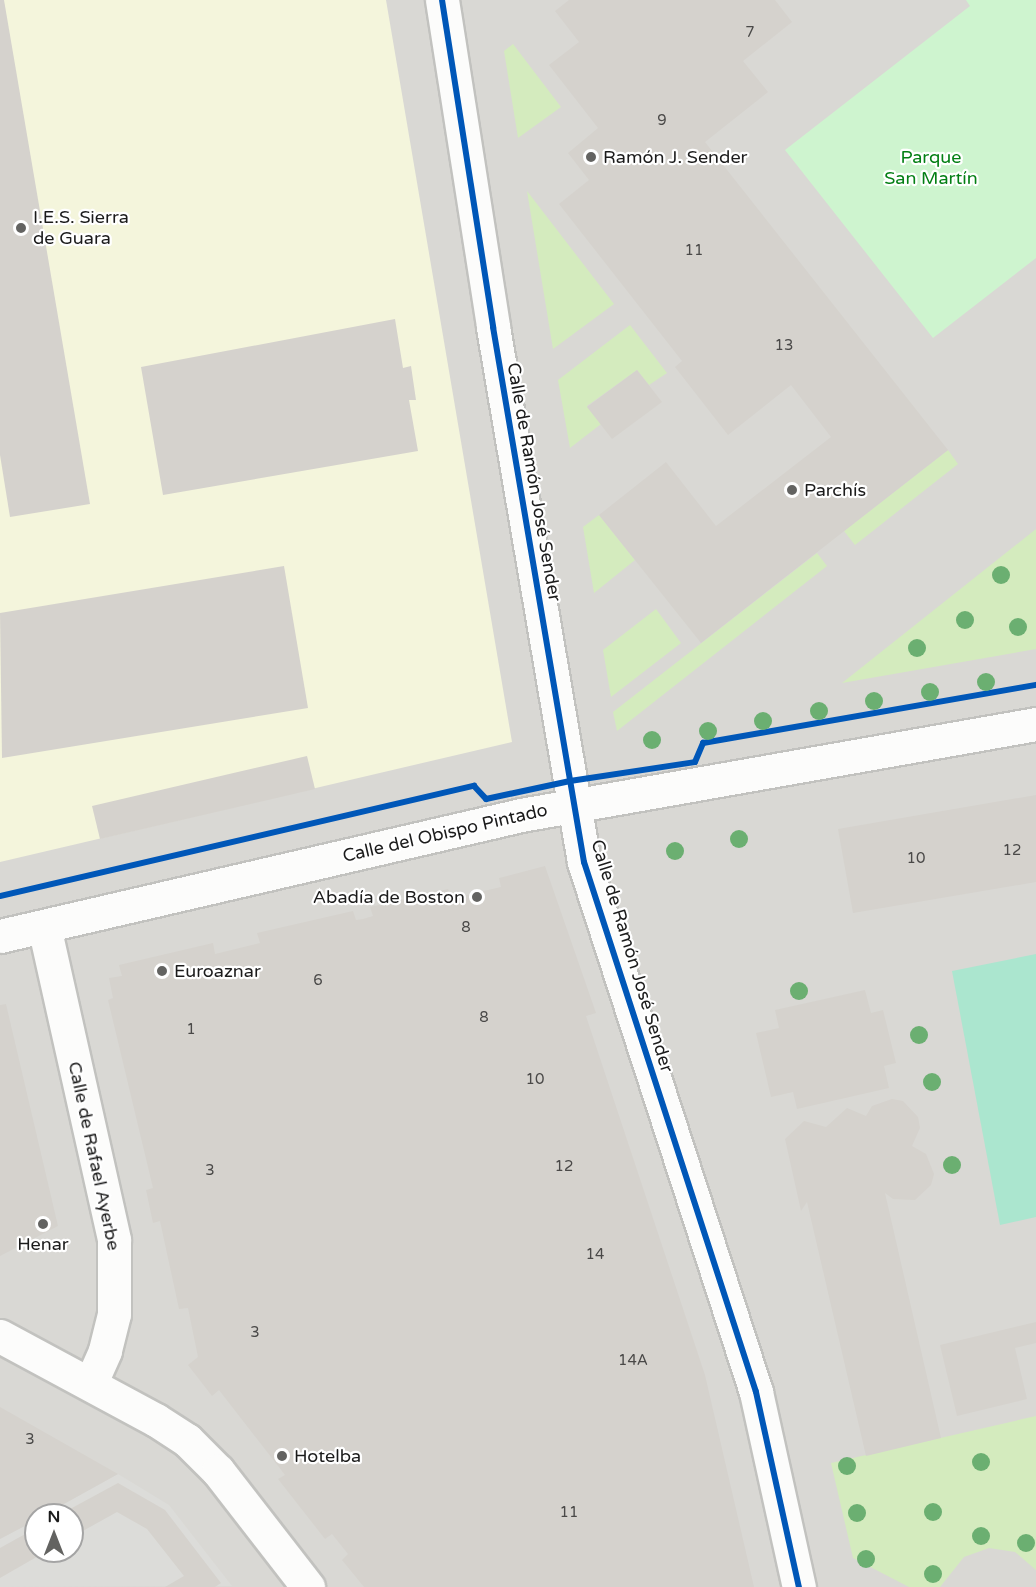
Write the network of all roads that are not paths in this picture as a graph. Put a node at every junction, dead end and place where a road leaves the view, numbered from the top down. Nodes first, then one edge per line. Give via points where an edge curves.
1 (442, 0) edge
2 (1036, 724) edge
3 (574, 804) junction
4 (44, 926) junction
5 (0, 936) edge
6 (0, 1336) edge
7 (90, 1384) junction
8 (308, 1587) edge
9 (799, 1587) edge

1 - 3 street, Calle de Ramón José Sender
2 - 3 street, Calle del Obispo Pintado
3 - 4 street, Calle del Obispo Pintado
3 - 9 street, Calle de Ramón José Sender via 584,862 756,1392
4 - 5 street, Calle del Obispo Pintado
4 - 7 street, Calle de Rafael Ayerbe via 114,1240 114,1314 105,1351
6 - 7 street
7 - 8 street via 187,1440 218,1472

